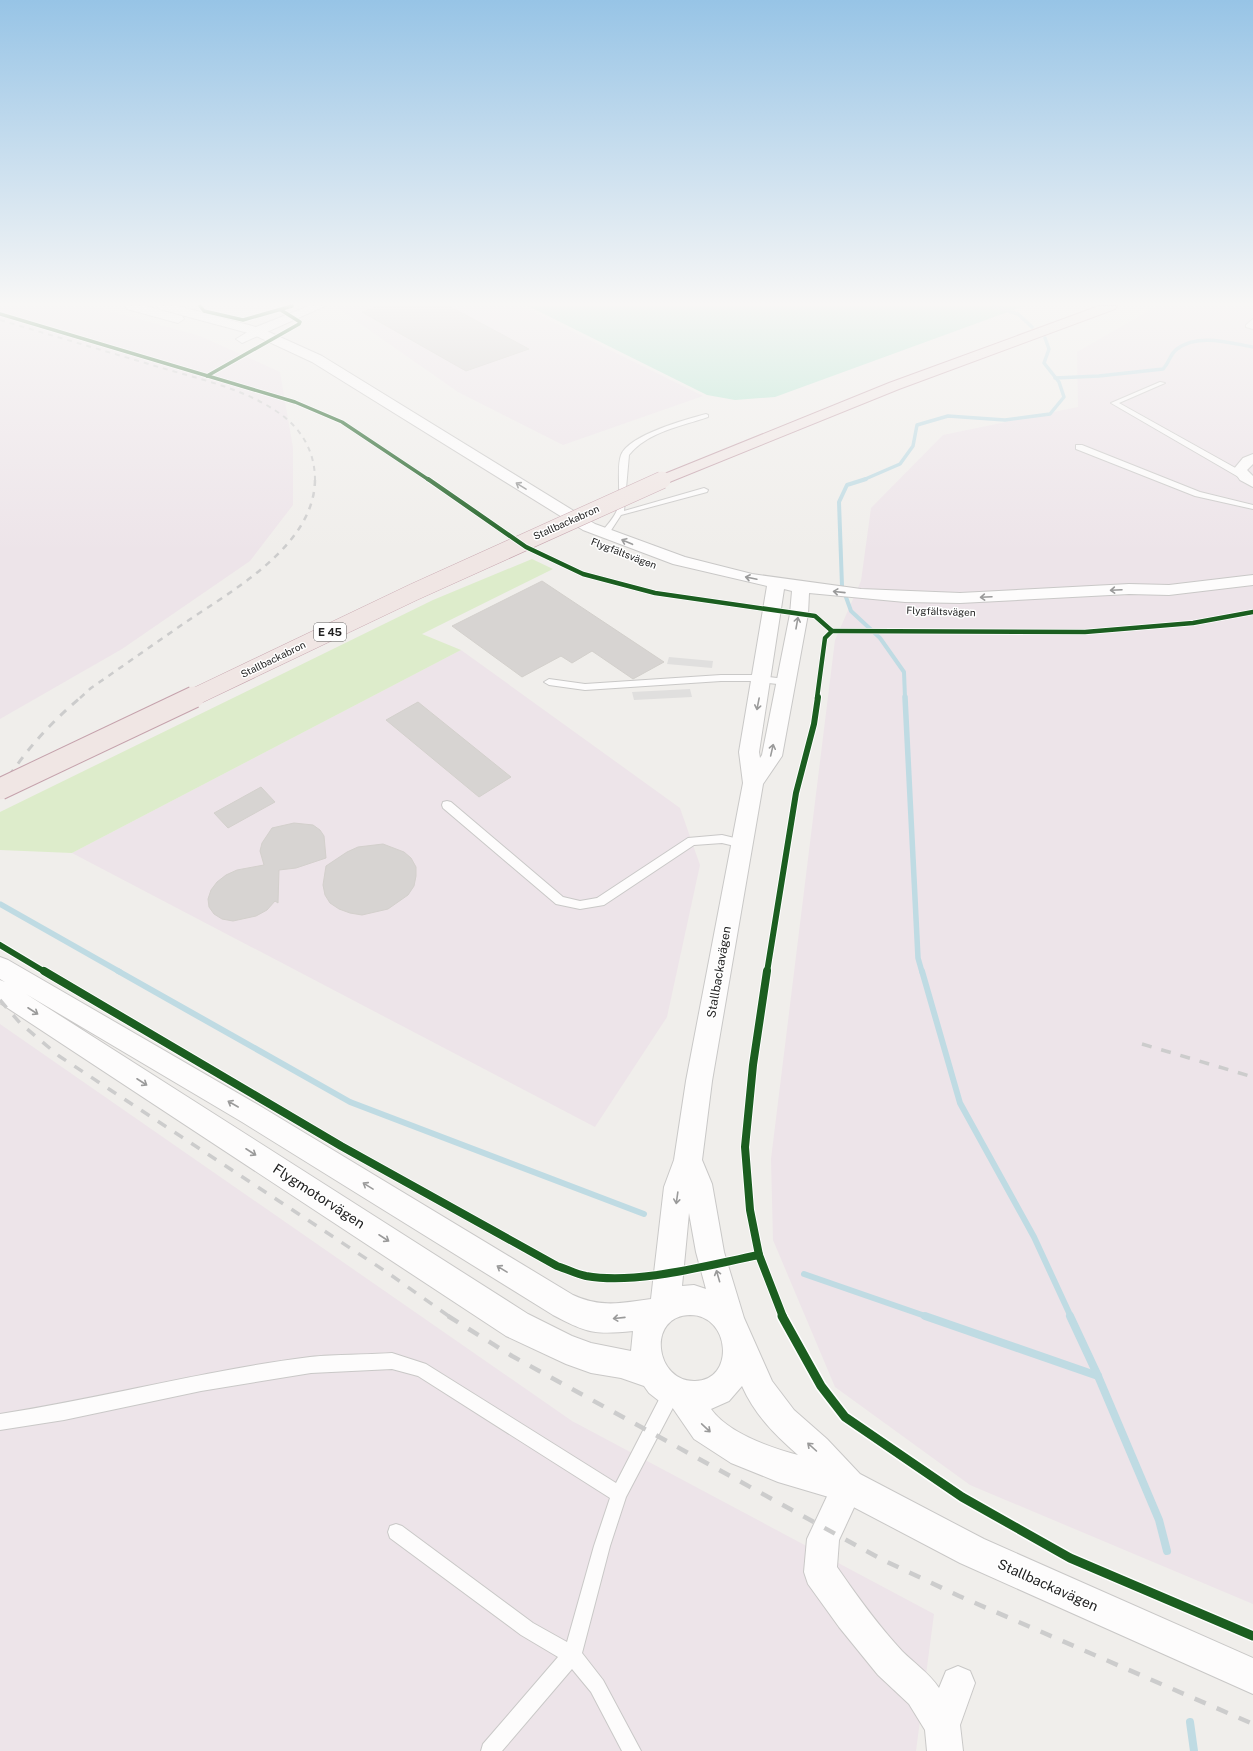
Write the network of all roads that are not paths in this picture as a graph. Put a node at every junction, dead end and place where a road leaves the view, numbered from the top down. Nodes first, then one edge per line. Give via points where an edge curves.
1 (345, 388) edge
2 (364, 388) edge
3 (890, 388) edge
4 (1151, 388) edge
5 (706, 416) dead end
6 (1080, 447) dead end
7 (1253, 458) edge
8 (1249, 480) edge
9 (704, 490) dead end
10 (1253, 507) edge
11 (619, 513) junction
12 (605, 533) junction
13 (1253, 580) edge
14 (775, 590) junction
15 (806, 592) junction
16 (863, 601) junction
17 (762, 679) junction
18 (549, 682) dead end
19 (786, 682) junction
20 (753, 783) junction
21 (0, 789) edge
22 (447, 806) dead end
23 (743, 844) junction
24 (0, 967) edge
25 (0, 990) edge
26 (688, 1160) junction
27 (661, 1311) junction
28 (735, 1334) junction
29 (669, 1387) junction
30 (0, 1422) edge
31 (848, 1486) junction
32 (619, 1494) junction
33 (396, 1532) dead end
34 (572, 1655) junction
35 (1253, 1676) edge
36 (958, 1683) dead end
37 (944, 1738) edge
38 (490, 1751) edge
39 (632, 1751) edge

1 - 14 street, Flygfältsvägen via 530,506 588,540 682,575 737,590
12 -> 2 street, Flygfältsvägen via 554,507
3 - 21 highway, Stallbackabron / E 45, bridge via 662,480 414,592
4 - 8 lane via 1114,403
5 - 11 lane via 653,435 628,450 625,455
6 - 10 lane via 1198,494
7 - 8 street via 1244,463 1240,470
9 - 11 lane via 625,514
11 - 12 lane
14 -> 12 street, Flygfältsvägen via 652,552
13 - 16 street, Flygfältsvägen via 1169,590 1135,602 984,612
14 - 15 street, Flygfältsvägen
14 - 17 street, Stallbackavägen
16 -> 15 street, Flygfältsvägen
15 - 16 street, Flygfältsvägen via 830,604
19 -> 15 street, Stallbackavägen
17 - 18 lane via 721,678 585,687
17 - 19 lane
17 -> 20 street, Stallbackavägen via 749,752
20 -> 19 street, Stallbackavägen via 772,756
20 - 23 street, Stallbackavägen
22 - 23 lane via 560,902 580,905 600,902 692,841 722,839
23 - 26 street, Stallbackavägen via 699,1081
27 -> 24 street via 603,1319 585,1316 563,1305 251,1114
25 -> 29 street, Flygmotorvägen via 518,1325 566,1349 591,1358 621,1363
26 -> 27 street, Stallbackavägen via 678,1187
28 -> 26 street, Stallbackavägen via 710,1252 698,1184
27 - 28 street via 678,1301 694,1300 709,1304 723,1314
27 - 29 street via 649,1326 645,1341 646,1357
28 - 29 street via 738,1357 734,1372 725,1384 713,1393 698,1397
31 -> 28 street, Stallbackavägen via 816,1450 783,1421 761,1392
29 -> 31 street, Stallbackavägen via 705,1428 742,1452 778,1466
29 - 32 lane
30 - 32 lane via 64,1412 201,1382 311,1364 392,1362 421,1369
31 - 35 street, Stallbackavägen via 972,1551
31 - 37 street via 823,1539 820,1572 890,1663 921,1692
32 - 34 lane
33 - 34 lane via 527,1629
34 - 38 lane
34 - 39 lane via 597,1686
36 - 37 street

